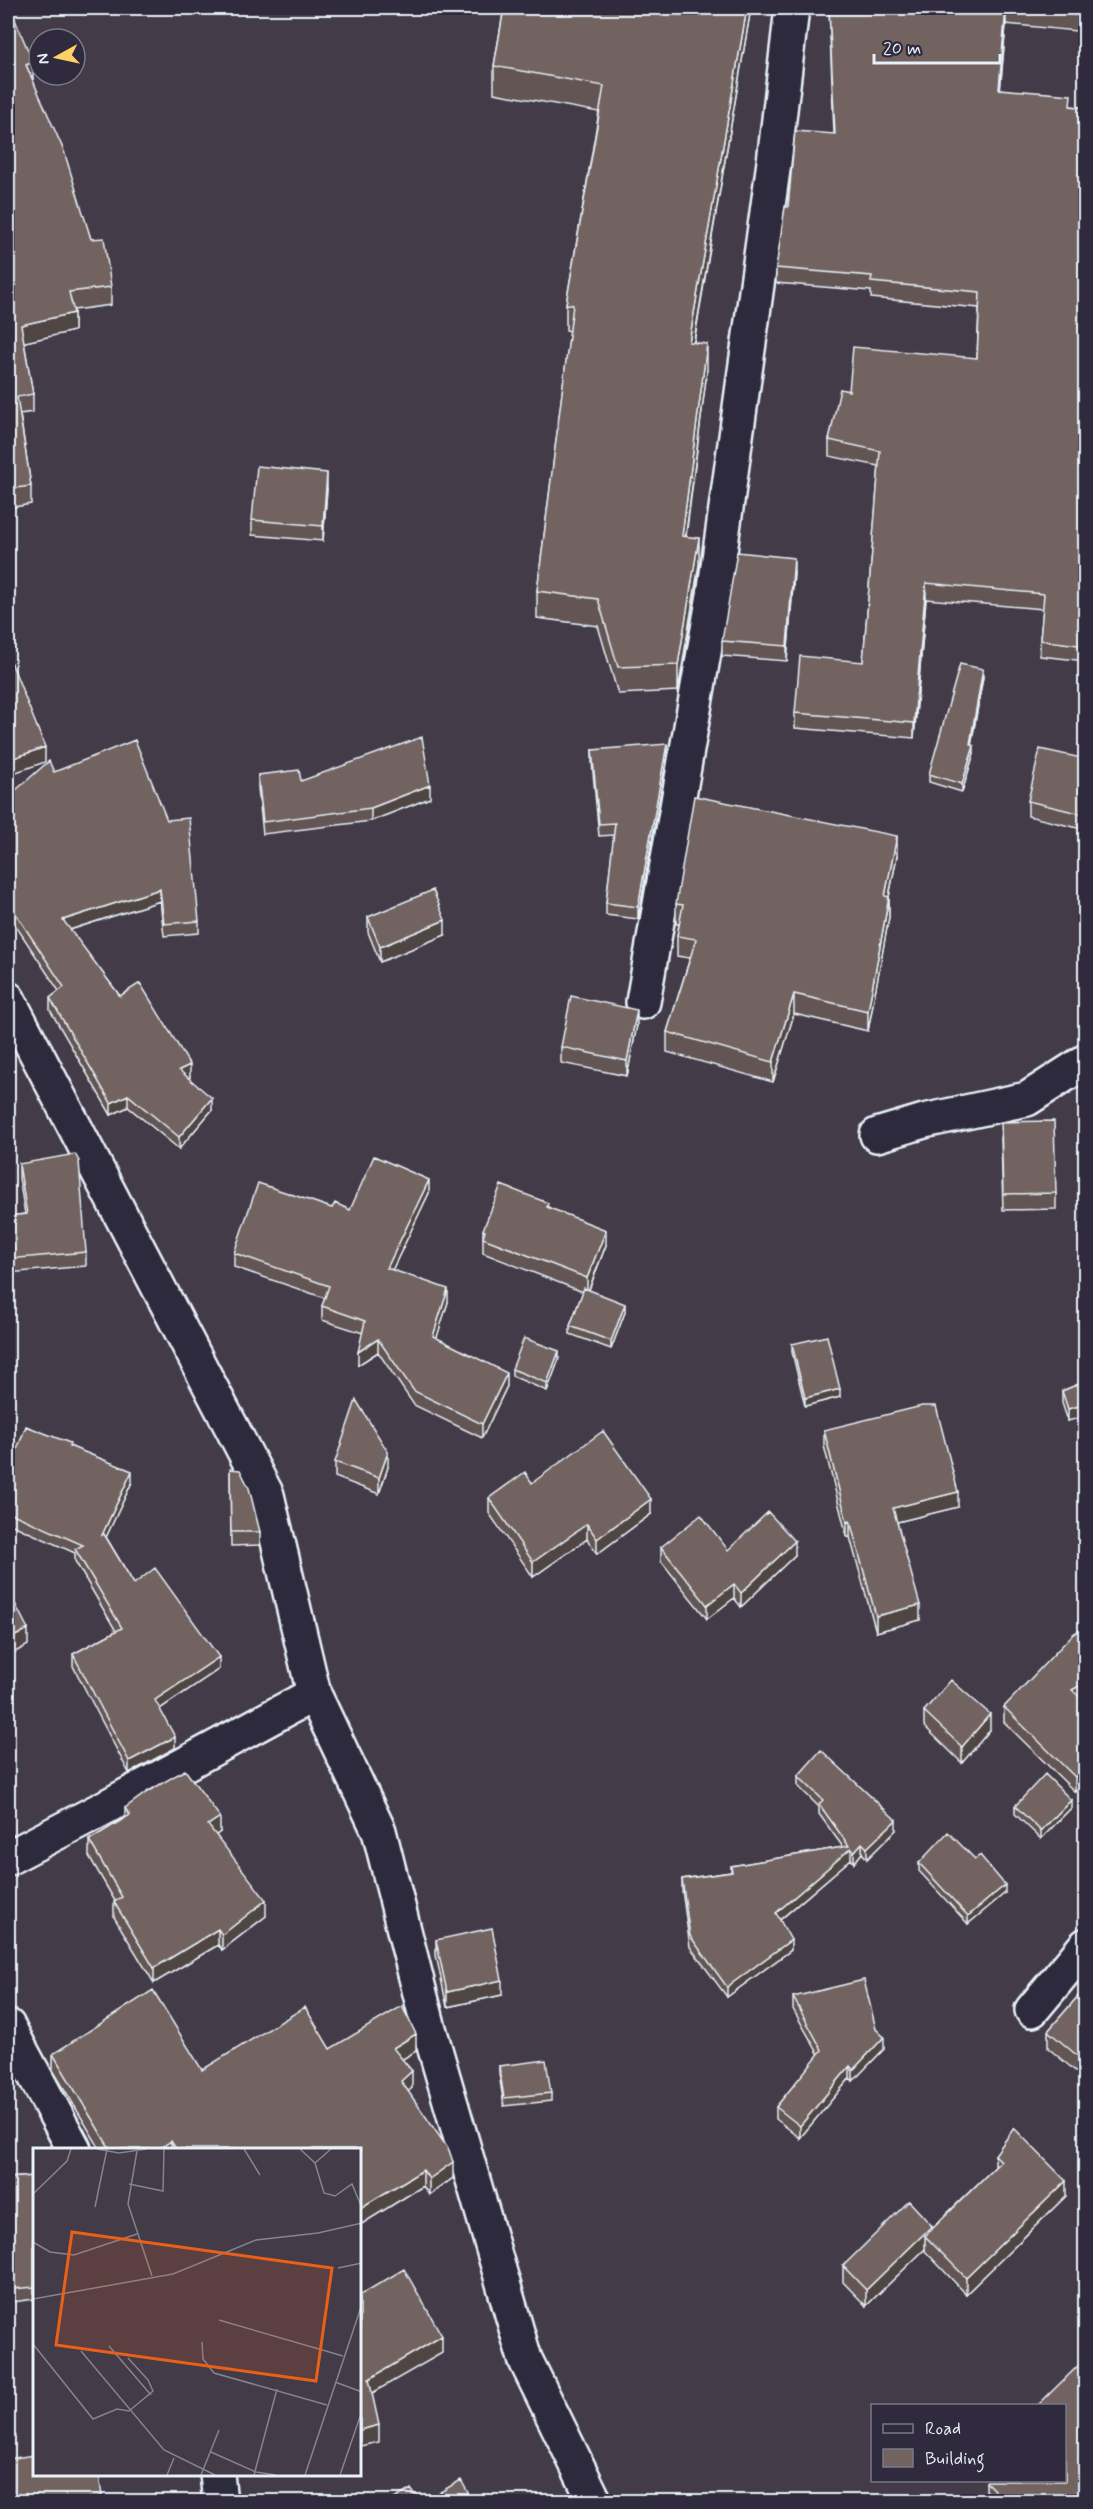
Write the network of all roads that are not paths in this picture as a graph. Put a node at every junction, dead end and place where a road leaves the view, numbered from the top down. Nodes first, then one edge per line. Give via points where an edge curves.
1 (792, 8) edge
2 (8, 999) edge
3 (643, 1002) dead end
4 (1086, 1061) edge
5 (877, 1135) dead end
6 (314, 1694) junction
7 (8, 1858) edge
8 (1086, 1945) edge
9 (1032, 2010) dead end
10 (8, 2026) edge
11 (73, 2148) edge
12 (217, 2476) edge
13 (220, 2502) edge
14 (595, 2502) edge

1 - 3 street via 714,595
2 - 6 street via 267,1495
4 - 5 street via 1027,1099
6 - 7 street
6 - 14 street via 379,1831 428,2025 525,2359
8 - 9 street
10 - 11 street
12 - 13 street

